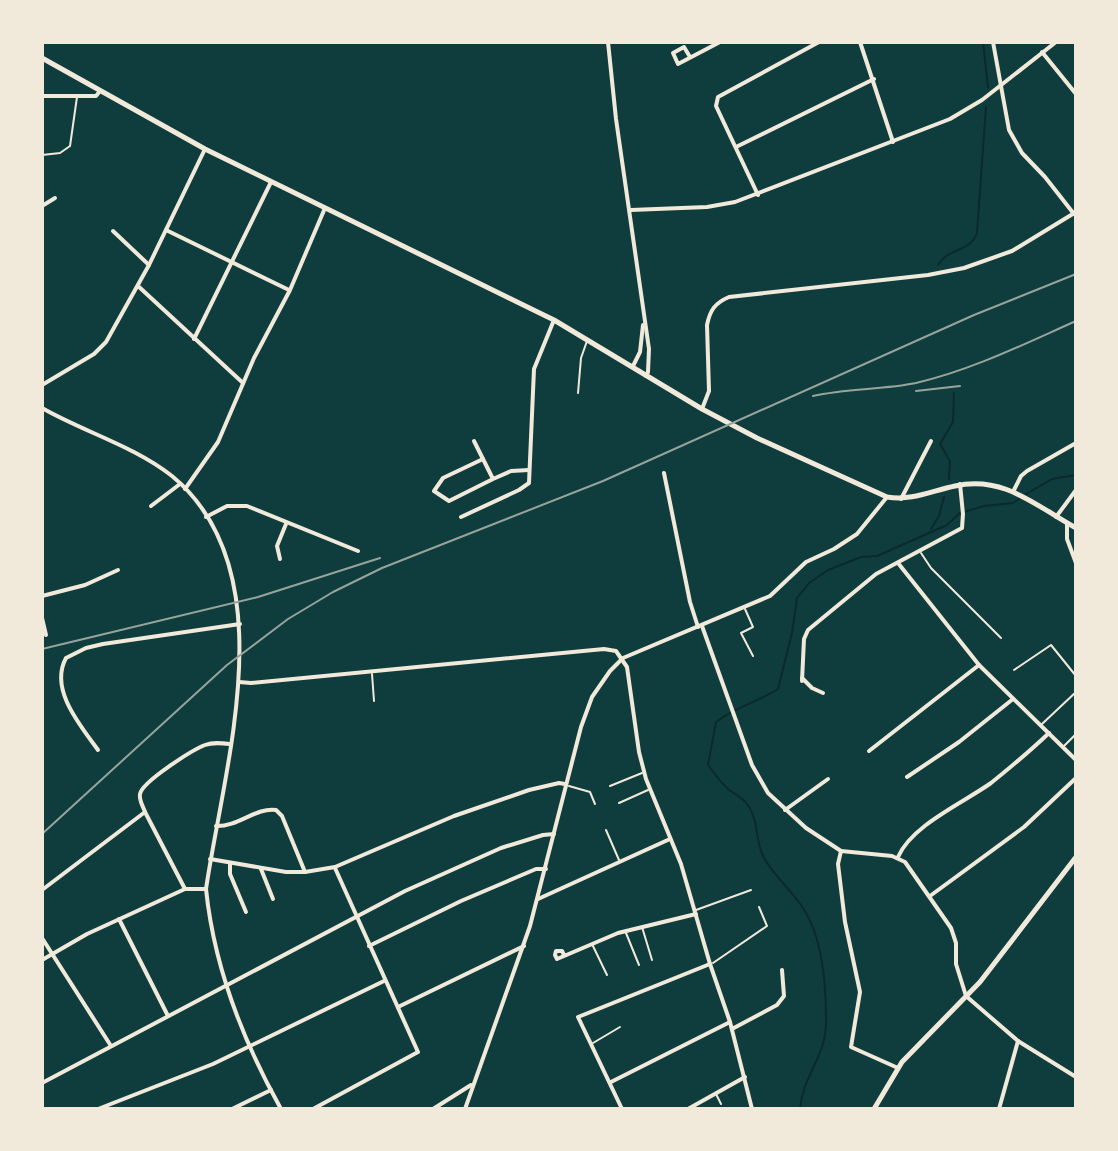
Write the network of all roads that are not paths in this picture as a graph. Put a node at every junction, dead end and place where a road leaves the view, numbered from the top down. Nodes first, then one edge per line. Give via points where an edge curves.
1 (608, 42) edge
2 (720, 42) edge
3 (819, 42) edge
4 (860, 42) edge
5 (993, 42) edge
6 (1056, 42) edge
7 (1042, 52) junction
8 (690, 57) junction
9 (42, 58) edge
10 (874, 79) junction
11 (999, 86) junction
12 (100, 91) junction
13 (1076, 94) edge
14 (42, 96) edge
15 (77, 97) junction
16 (893, 142) junction
17 (735, 147) junction
18 (205, 149) junction
19 (42, 155) edge
20 (271, 182) junction
21 (758, 195) junction
22 (55, 198) dead end
23 (42, 206) edge
24 (325, 208) junction
25 (631, 210) junction
26 (1075, 213) edge
27 (166, 230) junction
28 (113, 231) dead end
29 (231, 264) junction
30 (149, 265) junction
31 (138, 286) junction
32 (290, 290) junction
33 (644, 319) junction
34 (554, 320) junction
35 (194, 339) junction
36 (588, 340) junction
37 (632, 367) junction
38 (646, 376) junction
39 (243, 383) junction
40 (42, 385) edge
41 (578, 393) dead end
42 (42, 408) edge
43 (702, 409) junction
44 (474, 441) dead end
45 (931, 441) dead end
46 (1076, 443) edge
47 (483, 459) junction
48 (529, 470) junction
49 (664, 473) dead end
50 (493, 479) junction
51 (180, 484) junction
52 (960, 484) junction
53 (185, 489) junction
54 (1076, 490) edge
55 (1015, 491) junction
56 (887, 497) junction
57 (901, 499) junction
58 (151, 506) dead end
59 (206, 517) junction
60 (461, 517) dead end
61 (1056, 517) junction
62 (286, 523) junction
63 (1067, 523) junction
64 (1076, 528) edge
65 (358, 551) dead end
66 (920, 552) junction
67 (280, 559) dead end
68 (898, 563) junction
69 (1076, 563) edge
70 (118, 570) dead end
71 (42, 596) edge
72 (745, 608) junction
73 (42, 618) edge
74 (240, 622) junction
75 (700, 627) junction
76 (46, 635) dead end
77 (1001, 638) dead end
78 (753, 656) dead end
79 (623, 658) junction
80 (979, 665) junction
81 (1014, 670) dead end
82 (372, 672) junction
83 (1076, 676) edge
84 (239, 682) junction
85 (1076, 692) edge
86 (823, 693) dead end
87 (1013, 699) junction
88 (374, 701) dead end
89 (1041, 725) junction
90 (1049, 733) junction
91 (1076, 734) edge
92 (230, 744) junction
93 (1063, 747) junction
94 (98, 750) dead end
95 (869, 751) dead end
96 (1076, 760) edge
97 (644, 772) junction
98 (907, 777) dead end
99 (1076, 778) edge
100 (828, 779) dead end
101 (565, 784) junction
102 (610, 786) dead end
103 (651, 789) junction
104 (619, 803) dead end
105 (595, 804) dead end
106 (785, 810) junction
107 (145, 812) junction
108 (216, 826) junction
109 (606, 830) dead end
110 (554, 834) junction
111 (671, 838) junction
112 (841, 851) junction
113 (1076, 857) edge
114 (897, 858) junction
115 (210, 859) junction
116 (619, 861) junction
117 (230, 863) junction
118 (335, 867) junction
119 (261, 869) junction
120 (547, 869) junction
121 (305, 872) junction
122 (185, 889) junction
123 (206, 889) junction
124 (42, 890) edge
125 (751, 890) dead end
126 (930, 896) junction
127 (273, 899) dead end
128 (538, 899) junction
129 (759, 907) dead end
130 (246, 912) dead end
131 (695, 912) junction
132 (357, 916) junction
133 (119, 919) junction
134 (641, 926) junction
135 (625, 931) junction
136 (42, 938) edge
137 (592, 944) junction
138 (369, 946) junction
139 (524, 946) junction
140 (53, 953) junction
141 (564, 955) dead end
142 (42, 960) edge
143 (652, 960) dead end
144 (710, 964) junction
145 (639, 965) dead end
146 (782, 970) dead end
147 (607, 975) dead end
148 (385, 980) junction
149 (227, 985) junction
150 (966, 996) junction
151 (398, 1007) junction
152 (168, 1016) junction
153 (730, 1022) junction
154 (620, 1027) dead end
155 (732, 1029) junction
156 (1018, 1041) junction
157 (592, 1044) junction
158 (250, 1045) junction
159 (111, 1046) junction
160 (898, 1068) junction
161 (745, 1077) junction
162 (1076, 1077) edge
163 (611, 1082) junction
164 (42, 1083) edge
165 (473, 1084) junction
166 (271, 1090) junction
167 (715, 1093) junction
168 (699, 1103) junction
169 (721, 1104) dead end
170 (98, 1109) edge
171 (232, 1109) edge
172 (281, 1109) edge
173 (313, 1109) edge
174 (433, 1109) edge
175 (465, 1109) edge
176 (622, 1109) edge
177 (688, 1109) edge
178 (702, 1109) edge
179 (752, 1109) edge
180 (874, 1109) edge
181 (999, 1109) edge

1 - 25 street
2 - 8 street
3 - 17 street via 718,97 716,106
4 - 10 street
5 - 11 street
6 - 7 street
7 - 11 street
7 - 13 street
8 - 8 street via 678,64 673,53 684,47
9 - 12 main road
10 - 16 street
10 - 17 street
11 - 16 street via 950,119
11 - 26 street via 1017,145
12 - 15 street
12 - 18 main road
14 - 15 street
15 - 19 lane via 70,146
16 - 21 street
17 - 21 street
18 - 20 main road
18 - 27 street
20 - 24 main road
20 - 29 street
21 - 25 street via 721,205
22 - 23 street
24 - 32 street
24 - 34 main road
25 - 33 street
26 - 43 street via 1012,251 964,268 719,301 707,325 709,391
27 - 29 street
27 - 30 street
28 - 30 street
29 - 32 street
29 - 35 street
30 - 31 street
31 - 35 street
31 - 40 street via 101,348
32 - 39 street
33 - 37 street via 640,352
33 - 38 street
34 - 36 main road
34 - 48 street via 534,369
35 - 39 street
36 - 37 main road
36 - 41 lane
37 - 38 main road
38 - 43 main road
39 - 53 street via 218,442
42 - 51 street via 131,451
43 - 56 main road
44 - 47 street
45 - 57 street
46 - 55 street via 1027,471
47 - 50 street
47 - 50 street via 443,478 434,491 449,501
48 - 50 street
48 - 60 street via 526,486
49 - 75 street via 690,602
51 - 53 street
51 - 58 street
52 - 55 main road via 985,483
52 - 57 main road
52 - 66 street via 963,524
53 - 59 street
54 - 61 street
55 - 61 main road
56 - 57 main road
56 - 72 street via 857,534 806,562 770,596
59 - 62 street via 237,504
59 - 74 street via 220,541
61 - 63 main road
62 - 65 street
62 - 67 street via 277,546
63 - 64 main road
63 - 69 street
66 - 68 street
66 - 77 lane
68 - 80 street
68 - 86 street via 876,574 808,630 802,679
70 - 71 street
72 - 75 street
72 - 78 lane via 753,627 741,633
73 - 76 street
74 - 84 street
74 - 94 street via 103,644 66,658 61,684 77,721
75 - 79 street
75 - 106 street via 757,774
79 - 82 street via 604,649
79 - 97 street
79 - 101 street via 587,707
80 - 87 street
80 - 95 street
81 - 83 lane via 1051,645
82 - 84 street
82 - 88 lane
84 - 92 street
85 - 89 lane
87 - 89 street
87 - 98 street
89 - 90 street
90 - 93 street
90 - 114 street via 1005,772 921,829
91 - 93 lane
92 - 107 street via 196,749 147,783 140,797
92 - 108 street
93 - 96 street
97 - 102 lane
97 - 103 street
99 - 126 street via 1016,834
100 - 106 street
101 - 105 lane via 590,792
101 - 110 street
101 - 118 street via 529,790 454,816
103 - 104 lane
103 - 111 street
106 - 112 street
107 - 122 street
107 - 124 street
108 - 115 street
108 - 121 street via 276,810
109 - 116 lane
110 - 120 street
110 - 132 street via 501,848
111 - 116 street
111 - 131 street
112 - 114 street
112 - 160 street via 845,922 860,992 851,1047
113 - 150 main road
114 - 126 street via 911,868
115 - 117 street
115 - 123 street
116 - 128 street
117 - 119 street
117 - 130 street
118 - 121 street
118 - 132 street
119 - 121 street
119 - 127 street
120 - 128 street
120 - 138 street via 461,901
122 - 123 street
122 - 133 street
123 - 149 street via 210,929
125 - 131 lane
126 - 150 street via 955,937
128 - 139 street
129 - 144 lane via 767,926
131 - 134 street
131 - 144 street
132 - 138 street
132 - 149 street
133 - 140 street
133 - 152 street
134 - 135 street
134 - 143 lane
135 - 137 street
135 - 145 lane
136 - 140 street
137 - 141 street
137 - 147 lane
138 - 148 street
139 - 151 street
139 - 165 street
140 - 142 street
140 - 159 street
144 - 153 street
144 - 157 street via 578,1017
146 - 155 street via 784,996 777,1005
148 - 151 street
148 - 158 street
149 - 152 street
149 - 158 street
150 - 156 street
150 - 160 main road
151 - 173 street via 418,1052
152 - 159 street
153 - 155 street
153 - 163 street
154 - 157 lane
155 - 161 street
156 - 162 street
156 - 181 street
157 - 163 street
158 - 166 street
158 - 170 street
159 - 164 street
160 - 180 main road
161 - 167 street
161 - 179 street
163 - 176 street
165 - 174 street
165 - 175 street
166 - 171 street
166 - 172 street
167 - 168 street
167 - 169 lane
168 - 177 street
168 - 178 lane

